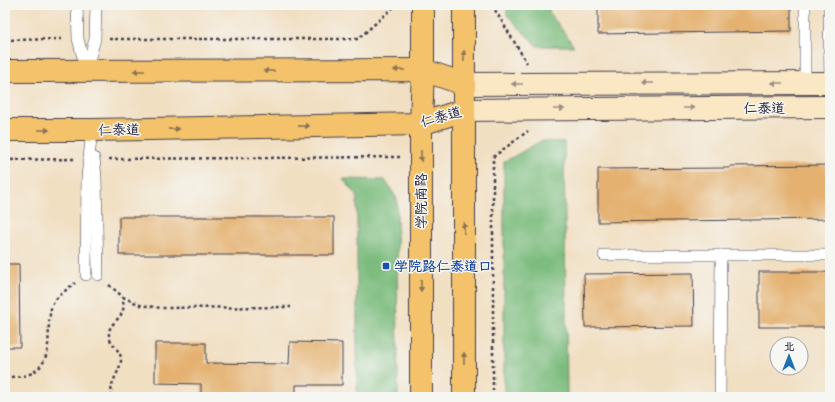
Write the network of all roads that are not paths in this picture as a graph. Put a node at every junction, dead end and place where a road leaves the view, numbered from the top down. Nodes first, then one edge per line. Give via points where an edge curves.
1 (77, 5) edge
2 (96, 5) edge
3 (423, 5) edge
4 (464, 5) edge
5 (805, 5) edge
6 (829, 5) edge
7 (423, 70) junction
8 (5, 71) edge
9 (86, 71) junction
10 (805, 83) junction
11 (830, 83) edge
12 (464, 84) junction
13 (830, 107) edge
14 (464, 110) junction
15 (421, 124) junction
16 (5, 130) edge
17 (92, 130) junction
18 (91, 159) junction
19 (604, 255) dead end
20 (721, 255) junction
21 (830, 255) edge
22 (86, 275) road end
23 (98, 275) road end
24 (421, 397) edge
25 (464, 397) edge
26 (720, 397) edge

1 - 9 lane via 78,40
2 - 9 lane via 95,40
3 - 7 main road, 学院南路
12 -> 4 main road
5 - 10 lane
6 - 11 lane
7 -> 9 main road, 仁泰道
7 - 12 main road, 仁泰道
7 - 15 main road, 学院南路
8 - 9 main road, 仁泰道
10 - 11 main road, 仁泰道
10 -> 12 main road, 仁泰道
12 - 14 main road
14 -> 13 main road, 仁泰道
14 - 15 main road, 仁泰道
25 -> 14 main road
17 -> 15 main road, 仁泰道
15 -> 24 main road, 学院南路
16 -> 17 main road, 仁泰道
17 - 18 lane
18 - 22 lane via 87,177
18 - 23 lane via 96,177
19 - 20 lane
20 - 21 lane
20 - 26 lane

